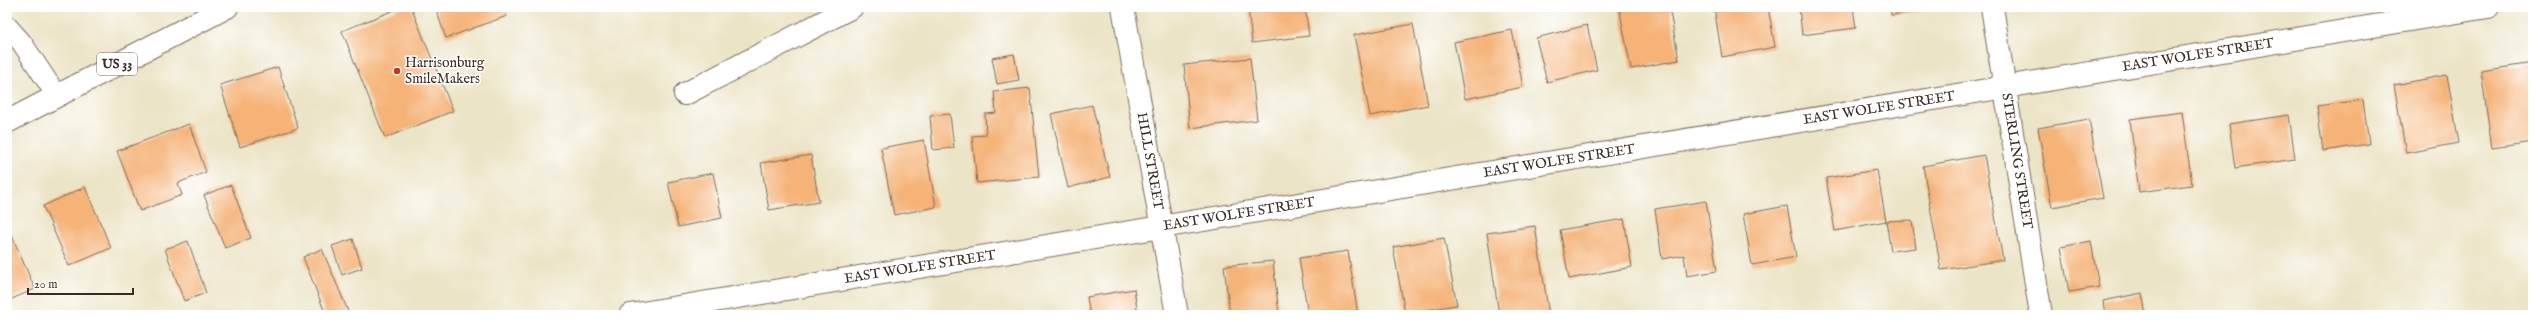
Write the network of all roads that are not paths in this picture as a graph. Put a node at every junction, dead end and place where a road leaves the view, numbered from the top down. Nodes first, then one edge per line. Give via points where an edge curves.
1 (227, 7) edge
2 (852, 7) edge
3 (1122, 7) edge
4 (1992, 7) edge
5 (2488, 7) edge
6 (8, 28) edge
7 (2005, 87) junction
8 (685, 94) dead end
9 (58, 96) junction
10 (7, 122) edge
11 (1162, 227) junction
12 (630, 315) edge
13 (1177, 315) edge
14 (2041, 315) edge

1 - 9 street, US 33
2 - 8 street
3 - 11 street, HILL STREET
4 - 7 street, STERLING STREET
5 - 7 street, EAST WOLFE STREET
6 - 9 lane via 22,43
7 - 11 street, EAST WOLFE STREET
7 - 14 street, STERLING STREET
9 - 10 street, US 33
11 - 12 street, EAST WOLFE STREET
11 - 13 street, HILL STREET

